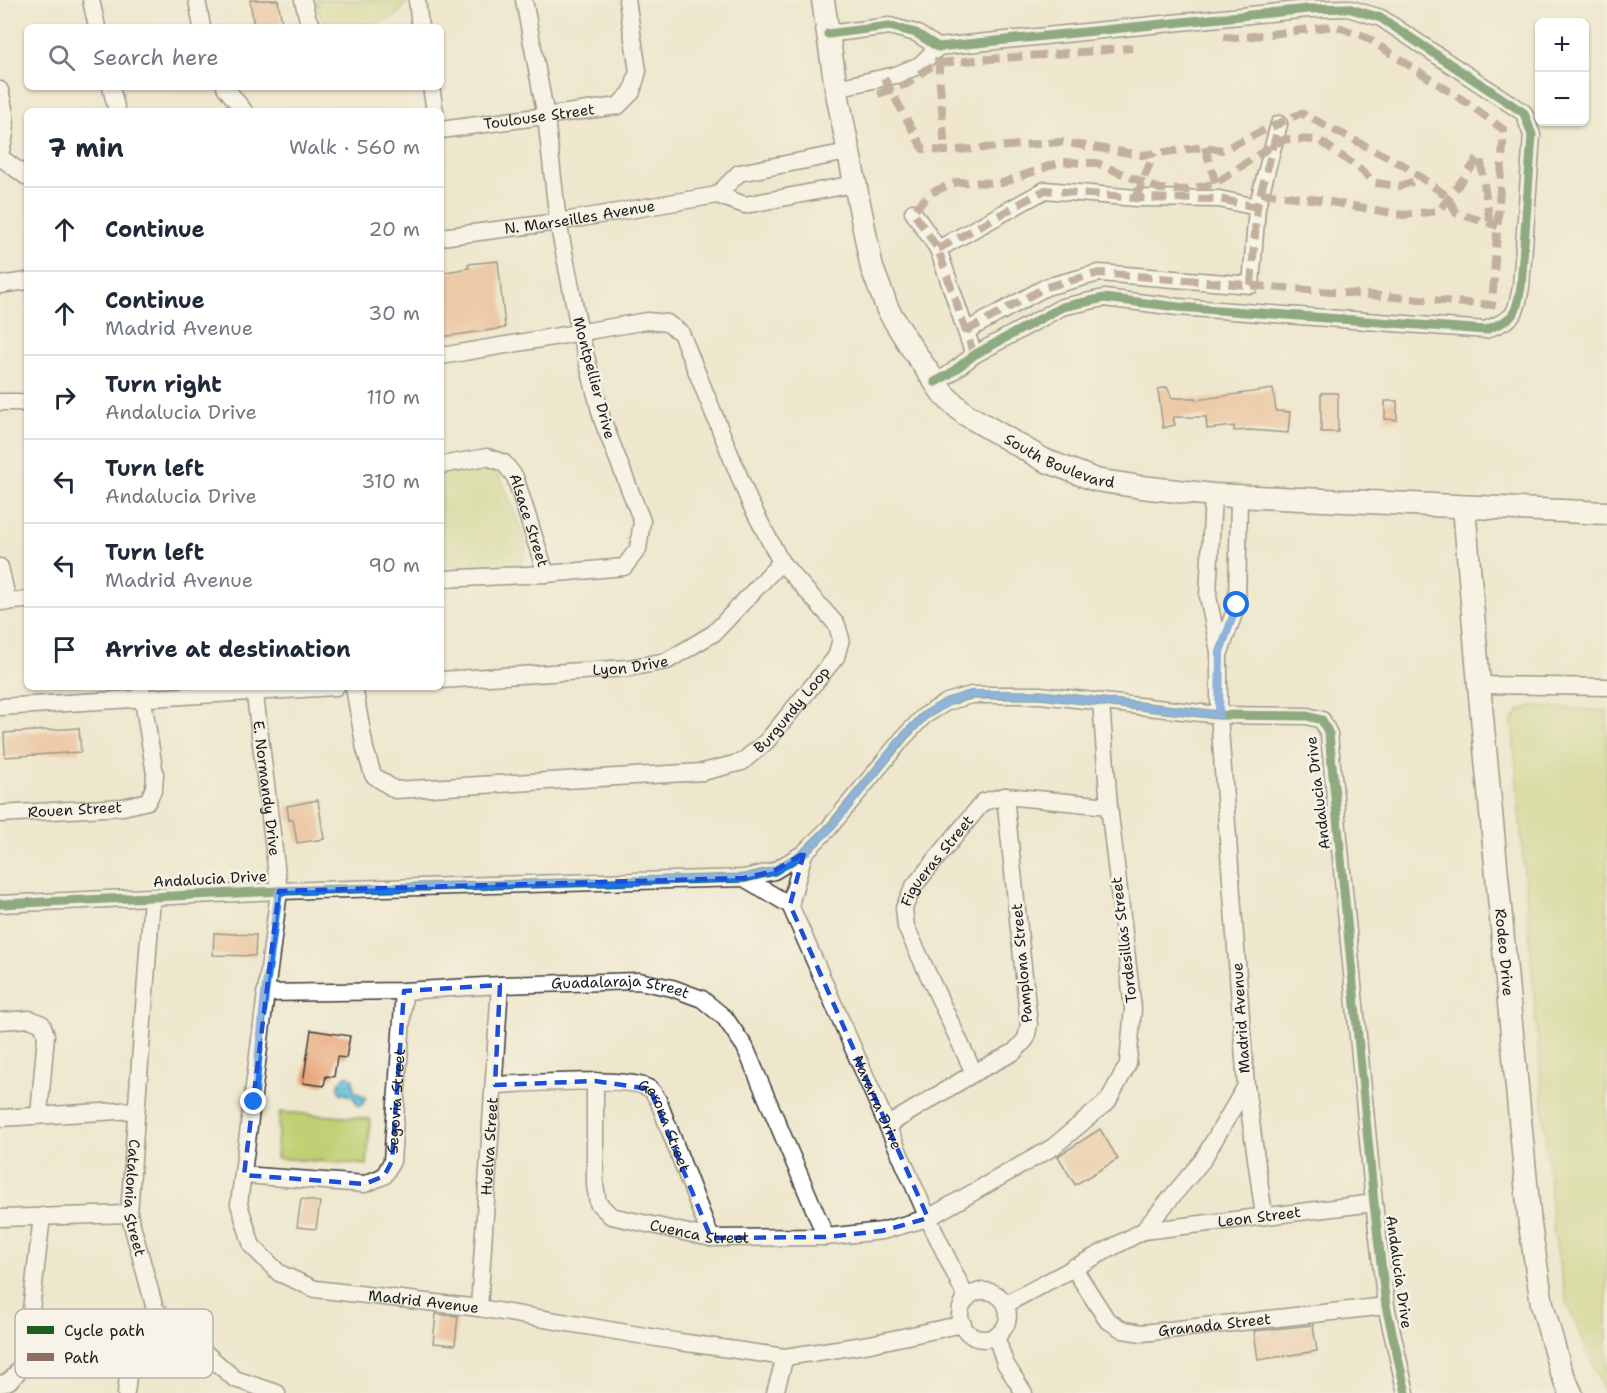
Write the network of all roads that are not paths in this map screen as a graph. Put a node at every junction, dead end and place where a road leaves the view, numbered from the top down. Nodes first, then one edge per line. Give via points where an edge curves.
1 (91, 0) edge
2 (197, 0) edge
3 (303, 0) edge
4 (417, 0) edge
5 (524, 0) edge
6 (627, 0) edge
7 (823, 0) edge
8 (96, 24) edge
9 (201, 24) edge
10 (311, 24) edge
11 (420, 24) edge
12 (828, 34) junction
13 (939, 47) junction
14 (836, 88) junction
15 (0, 90) edge
16 (112, 90) edge
17 (227, 90) edge
18 (431, 90) edge
19 (116, 108) edge
20 (242, 108) edge
21 (434, 108) edge
22 (546, 117) junction
23 (1279, 124) dead end
24 (444, 130) edge
25 (848, 152) junction
26 (0, 155) edge
27 (24, 175) edge
28 (854, 184) junction
29 (717, 195) junction
30 (1257, 207) junction
31 (913, 212) dead end
32 (558, 222) junction
33 (444, 237) edge
34 (938, 249) junction
35 (24, 281) edge
36 (0, 285) edge
37 (966, 332) junction
38 (580, 333) junction
39 (974, 355) junction
40 (444, 356) edge
41 (935, 382) junction
42 (0, 402) edge
43 (24, 403) edge
44 (444, 464) edge
45 (1213, 495) junction
46 (1239, 496) junction
47 (1464, 507) junction
48 (1607, 513) edge
49 (782, 562) junction
50 (0, 567) edge
51 (546, 574) junction
52 (444, 579) edge
53 (24, 600) edge
54 (4, 602) edge
55 (1220, 652) junction
56 (444, 680) edge
57 (1479, 684) junction
58 (1607, 687) edge
59 (217, 690) edge
60 (255, 690) edge
61 (355, 690) edge
62 (142, 692) edge
63 (1101, 702) junction
64 (0, 707) edge
65 (1219, 715) junction
66 (1005, 796) junction
67 (1109, 806) junction
68 (0, 814) edge
69 (804, 853) junction
70 (744, 878) junction
71 (279, 891) junction
72 (152, 897) junction
73 (0, 904) edge
74 (790, 905) junction
75 (500, 985) junction
76 (404, 991) junction
77 (265, 993) junction
78 (0, 1021) edge
79 (974, 1073) junction
80 (595, 1081) junction
81 (495, 1085) junction
82 (1246, 1086) junction
83 (136, 1110) junction
84 (39, 1115) junction
85 (0, 1118) edge
86 (888, 1125) junction
87 (244, 1175) junction
88 (1374, 1203) junction
89 (129, 1214) junction
90 (42, 1216) junction
91 (1264, 1216) junction
92 (0, 1218) edge
93 (928, 1218) junction
94 (1143, 1231) junction
95 (826, 1237) junction
96 (711, 1238) junction
97 (1073, 1267) junction
98 (967, 1299) junction
99 (1006, 1304) junction
100 (1386, 1306) junction
101 (479, 1308) junction
102 (31, 1309) edge
103 (155, 1309) edge
104 (963, 1324) junction
105 (996, 1336) junction
106 (785, 1357) junction
107 (213, 1365) edge
108 (15, 1375) edge
109 (128, 1378) edge
110 (0, 1384) edge
111 (235, 1386) edge
112 (126, 1393) edge
113 (277, 1393) edge
114 (775, 1393) edge
115 (1024, 1393) edge
116 (1406, 1393) edge
117 (1571, 1393) edge

1 - 8 street
2 - 9 street
3 - 10 street
4 - 11 street
5 - 22 street, Montpellier Drive
6 - 22 street, Toulouse Street via 638,71 632,92 618,106
7 - 12 main road, South Boulevard
12 - 13 street via 889,26 916,33
12 - 14 main road, South Boulevard
13 - 14 street via 920,65 896,75
13 - 39 street via 1348,8 1381,18 1524,113 1532,135 1516,311 1506,321 1486,330 1104,298 1062,307
14 - 25 main road, South Boulevard
15 - 26 street via 7,121
16 - 19 street
17 - 20 street
18 - 21 street
22 - 24 street, Toulouse Street
22 - 32 street, Montpellier Drive
23 - 30 street
25 - 28 main road, South Boulevard
25 - 29 street via 739,173
26 - 27 street
28 - 29 street via 745,205
28 - 41 main road, South Boulevard via 872,268 888,310
29 - 32 street, N. Marseilles Avenue
30 - 34 street via 1219,200 1045,190
30 - 37 street via 1251,285 1099,273 1046,287
31 - 34 street
32 - 33 street, N. Marseilles Avenue
32 - 38 street, Montpellier Drive
34 - 37 street
35 - 36 street
37 - 39 street
38 - 40 street, Burgundy Loop
38 - 49 street, Burgundy Loop via 646,321 667,323 681,333 750,503
38 - 51 street, Montpellier Drive via 602,419 642,521 638,549 624,567
39 - 41 street
41 - 45 main road, South Boulevard via 965,414 1044,460 1096,480
42 - 43 street
44 - 51 street, Alsace Street via 487,457 504,463 515,477
45 - 46 main road, South Boulevard
45 - 55 street via 1208,596
46 - 47 main road, South Boulevard
46 - 55 street via 1237,605
47 - 48 main road, South Boulevard
47 - 57 main road, Rodeo Drive
49 - 56 street, Lyon Drive via 714,633 668,661 628,668
49 - 61 street, Burgundy Loop via 837,625 841,639 836,657 767,741 742,762 703,772 395,790 373,775
50 - 54 street
51 - 52 street, Montpellier Drive
53 - 54 street
55 - 65 street, Madrid Avenue
57 - 58 street
57 - 117 main road, Rodeo Drive via 1530,1225 1542,1304 1560,1369
59 - 62 street
60 - 71 street, E. Normandy Drive
62 - 64 street
62 - 68 street, Rouen Street via 155,774 148,801 123,807
63 - 65 street, Andalucia Drive
63 - 67 street, Tordesillas Street
63 - 69 street, Andalucia Drive via 1040,695 971,694 947,702 924,716 904,736 830,828
65 - 82 street, Madrid Avenue
65 - 88 street, Andalucia Drive via 1307,716 1322,720 1329,734
66 - 67 street, Figueras Street
66 - 79 street, Pamplona Street via 1029,1024 1026,1039 1014,1052
66 - 79 street, Figueras Street via 983,802 914,886 904,908 906,927
67 - 93 street, Tordesillas Street via 1133,1009 1128,1064 1108,1101 1053,1147
69 - 70 street, Andalucia Drive via 774,871
69 - 74 street
70 - 71 street, Andalucia Drive
70 - 74 street
71 - 72 street, Andalucia Drive
71 - 77 street, Madrid Avenue
72 - 73 street, Andalucia Drive
72 - 83 street, Catalonia Street
74 - 86 street, Navarra Drive
75 - 76 street, Guadalaraja Street
75 - 81 street, Huelva Street
75 - 95 street, Guadalaraja Street via 639,981 702,999 725,1018 745,1047
76 - 77 street, Guadalaraja Street
76 - 87 street, Segovia Street via 392,1161 384,1176 365,1184
77 - 87 street, Madrid Avenue
78 - 84 street via 30,1019 42,1024 46,1035
79 - 86 street, Pamplona Street
80 - 81 street, Gerona Street
80 - 96 street, Gerona Street via 639,1084 650,1089 658,1100
80 - 96 street, Cuenca Street via 598,1203 611,1216
81 - 101 street, Huelva Street
82 - 91 street
82 - 94 street, Madrid Avenue via 1202,1161
83 - 84 street
83 - 89 street, Catalonia Street
84 - 85 street
86 - 93 street, Navarra Drive
87 - 101 street, Madrid Avenue via 239,1204 252,1246 279,1273 315,1289
88 - 91 street, Leon Street
88 - 100 street, Andalucia Drive
89 - 90 street
89 - 103 street, Catalonia Street
90 - 92 street
90 - 102 street
91 - 94 street, Leon Street
93 - 95 street, Cuenca Street via 882,1231
93 - 98 street, Navarra Drive
94 - 97 street, Madrid Avenue
95 - 96 street, Cuenca Street
97 - 99 street, Madrid Avenue
97 - 100 street, Granada Street via 1107,1320 1123,1330 1142,1333
98 - 99 street via 987,1291
98 - 104 street via 961,1311
99 - 105 street via 1008,1318
100 - 116 street, Andalucia Drive
101 - 106 street, Madrid Avenue
104 - 105 street via 973,1336
104 - 106 street, Madrid Avenue
105 - 115 street via 1005,1363
106 - 114 street
107 - 111 street
108 - 110 street via 6,1384
109 - 112 street
111 - 113 street

